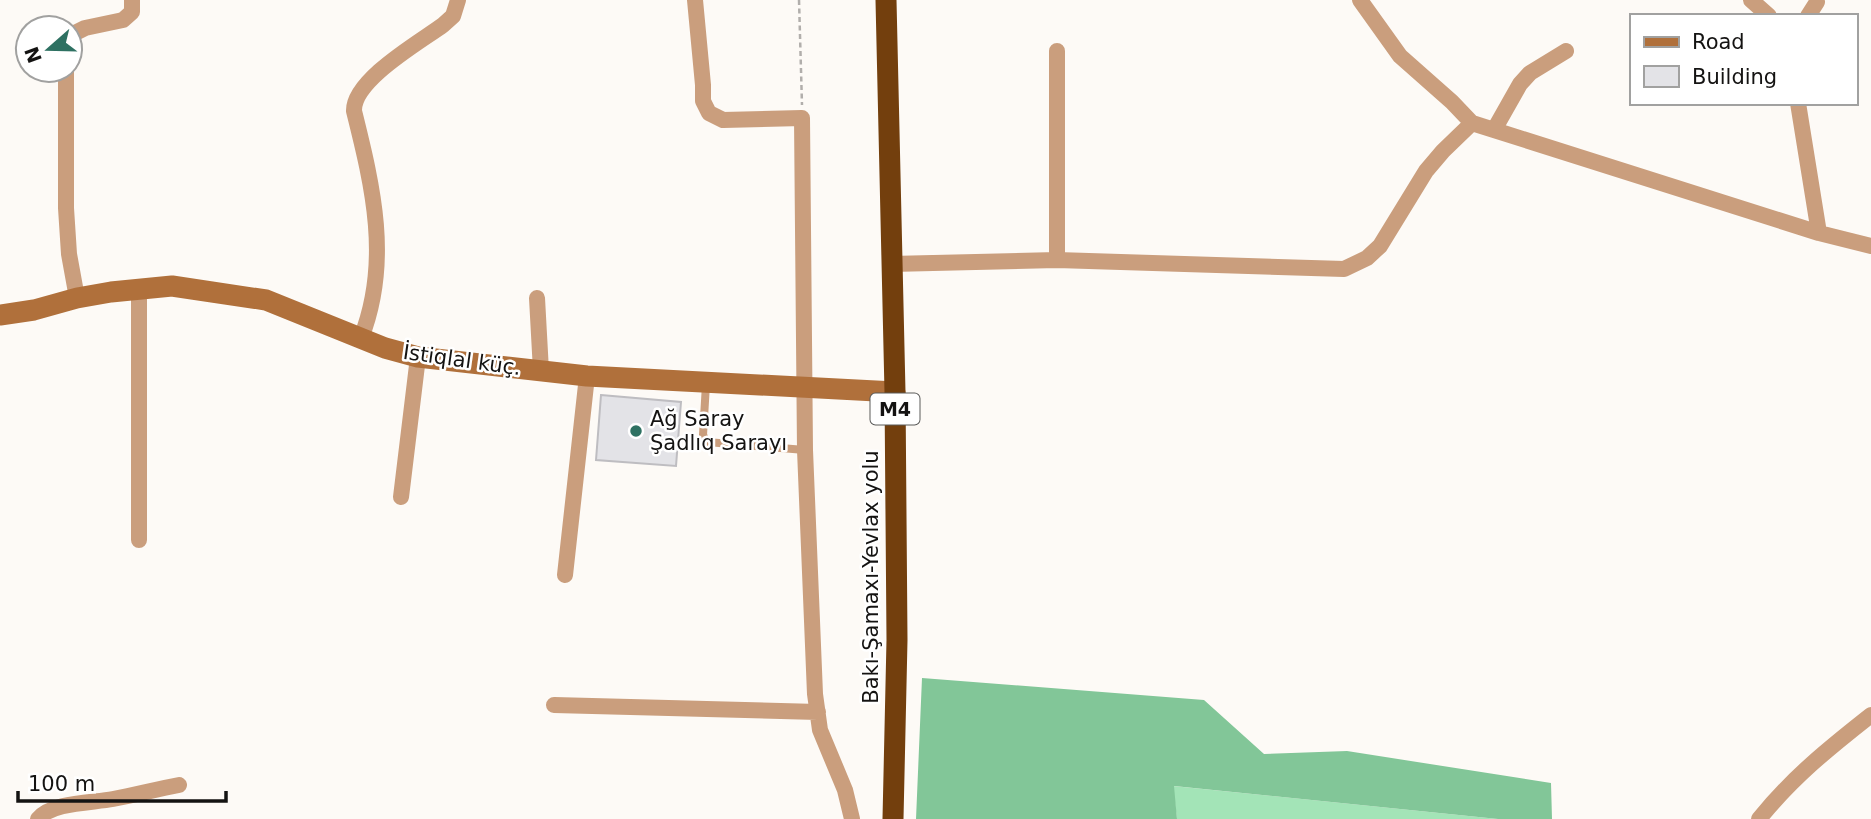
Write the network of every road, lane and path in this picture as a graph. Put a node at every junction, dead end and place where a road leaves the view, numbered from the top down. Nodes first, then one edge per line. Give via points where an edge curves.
1 (132, 0) edge
2 (458, 0) edge
3 (695, 0) edge
4 (799, 0) edge
5 (886, 0) edge
6 (1360, 0) edge
7 (1751, 0) edge
8 (1767, 14) edge
9 (84, 28) edge
10 (1057, 51) dead end
11 (1566, 51) dead end
12 (66, 84) edge
13 (1798, 105) edge
14 (802, 118) junction
15 (1472, 123) junction
16 (1494, 130) junction
17 (1819, 233) junction
18 (1871, 246) edge
19 (1057, 260) junction
20 (891, 264) junction
21 (139, 288) junction
22 (77, 298) junction
23 (537, 298) dead end
24 (0, 315) edge
25 (361, 338) junction
26 (418, 357) junction
27 (541, 371) junction
28 (586, 376) junction
29 (706, 381) junction
30 (804, 387) junction
31 (895, 392) junction
32 (805, 450) junction
33 (401, 497) dead end
34 (139, 540) dead end
35 (565, 575) dead end
36 (554, 705) dead end
37 (818, 712) junction
38 (1871, 715) edge
39 (179, 785) dead end
40 (38, 819) edge
41 (852, 819) edge
42 (893, 819) edge
43 (1759, 819) edge

1 - 9 street via 132,12 123,20
2 - 25 street via 453,16 371,79 354,104 378,246 370,316
3 - 14 street via 703,101 709,113 723,120
4 - 14 path
5 - 20 highway, Bakı-Şamaxı-Yevlax yolu / M4
6 - 15 street via 1400,56
7 - 8 street
10 - 19 street
11 - 16 street via 1530,73
12 - 22 street via 67,220
13 - 17 street
14 - 30 street
15 - 16 street
15 - 19 street via 1426,171 1380,246 1367,258 1343,268
16 - 17 street
17 - 18 street
19 - 20 street
20 - 31 highway, Bakı-Şamaxı-Yevlax yolu / M4
21 - 22 street, İstiqlal küç.
21 - 25 street, İstiqlal küç. via 172,286 266,300
21 - 34 street
22 - 24 street, İstiqlal küç.
23 - 27 street
25 - 26 street, İstiqlal küç.
26 - 27 street, İstiqlal küç.
26 - 33 street
27 - 28 street, İstiqlal küç.
28 - 29 street, İstiqlal küç.
28 - 35 street
29 - 30 street, İstiqlal küç.
29 - 32 lane via 703,435 707,442
30 - 31 street, İstiqlal küç.
30 - 32 street
31 - 42 highway, Bakı-Şamaxı-Yevlax yolu / M4
32 - 37 street
36 - 37 street
37 - 41 street via 820,730
38 - 43 street via 1801,772
39 - 40 street via 69,805

